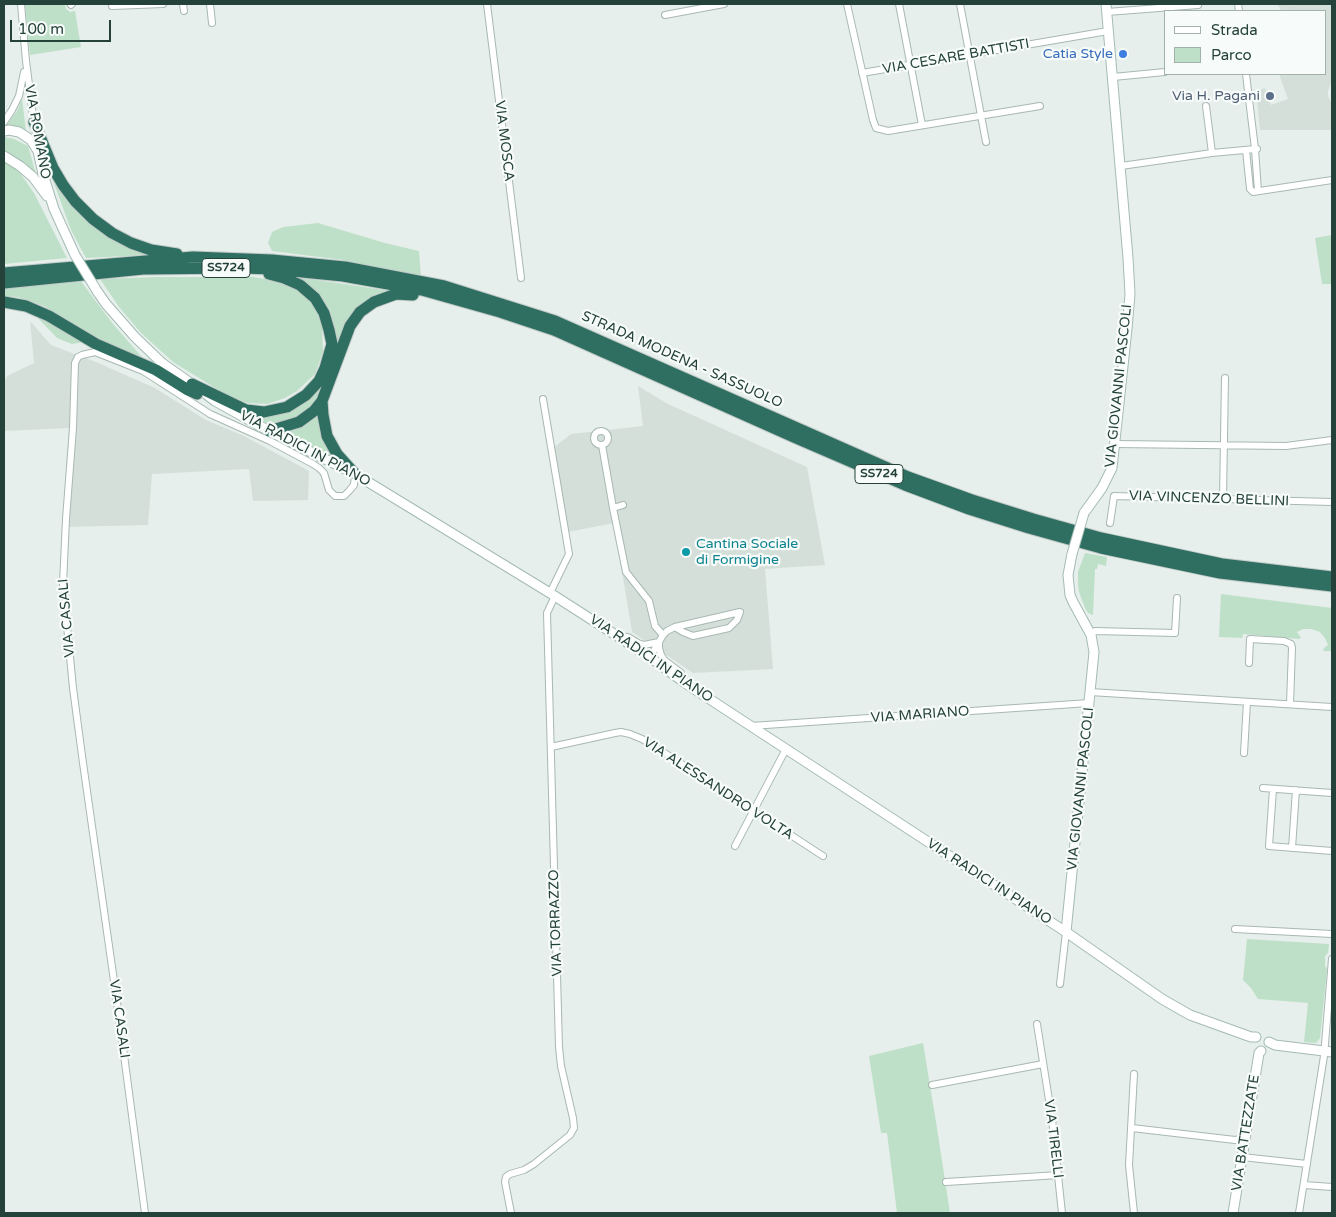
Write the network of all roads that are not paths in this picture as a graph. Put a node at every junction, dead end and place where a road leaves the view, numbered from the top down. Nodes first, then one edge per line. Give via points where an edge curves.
1 (21, 4) edge
2 (163, 4) edge
3 (210, 4) edge
4 (487, 4) edge
5 (724, 4) edge
6 (848, 4) edge
7 (899, 4) edge
8 (960, 4) edge
9 (1198, 5) edge
10 (112, 6) dead end
11 (1107, 8) edge
12 (664, 15) dead end
13 (212, 23) dead end
14 (1108, 31) junction
15 (970, 55) junction
16 (26, 61) junction
17 (911, 64) junction
18 (1164, 72) edge
19 (862, 73) junction
20 (1246, 75) edge
21 (1113, 77) junction
22 (1040, 106) dead end
23 (1206, 106) dead end
24 (982, 116) junction
25 (4, 122) edge
26 (34, 122) junction
27 (922, 125) junction
28 (4, 131) edge
29 (986, 142) dead end
30 (1256, 149) junction
31 (1246, 150) junction
32 (38, 151) junction
33 (1212, 154) junction
34 (4, 156) edge
35 (1121, 166) junction
36 (1332, 180) edge
37 (1258, 191) junction
38 (54, 209) junction
39 (75, 255) joint
40 (193, 258) junction
41 (243, 268) junction
42 (4, 272) edge
43 (521, 278) dead end
44 (4, 283) edge
45 (445, 291) junction
46 (4, 302) edge
47 (1224, 378) dead end
48 (192, 384) junction
49 (543, 399) dead end
50 (215, 401) junction
51 (322, 401) junction
52 (268, 431) junction
53 (1332, 440) edge
54 (1115, 444) junction
55 (602, 445) dead end
56 (1223, 446) junction
57 (355, 474) junction
58 (1222, 498) junction
59 (1332, 502) edge
60 (623, 505) dead end
61 (613, 508) junction
62 (1110, 523) dead end
63 (1332, 577) edge
64 (1332, 586) edge
65 (553, 594) junction
66 (1177, 598) dead end
67 (675, 627) junction
68 (664, 635) junction
69 (1091, 635) junction
70 (618, 637) junction
71 (659, 642) junction
72 (650, 657) junction
73 (1249, 663) dead end
74 (685, 683) junction
75 (1090, 692) junction
76 (1247, 702) junction
77 (1089, 703) junction
78 (1290, 704) junction
79 (1332, 707) edge
80 (751, 726) junction
81 (551, 747) junction
82 (786, 749) junction
83 (1244, 753) dead end
84 (1263, 788) dead end
85 (1273, 789) junction
86 (1296, 790) junction
87 (1332, 793) edge
88 (753, 811) junction
89 (734, 846) dead end
90 (1292, 848) junction
91 (1332, 851) edge
92 (823, 856) dead end
93 (1235, 929) dead end
94 (1066, 932) junction
95 (1332, 934) edge
96 (1332, 959) edge
97 (1060, 984) dead end
98 (1037, 1024) dead end
99 (1253, 1038) junction
100 (1264, 1048) junction
101 (1328, 1052) edge
102 (1043, 1064) junction
103 (1134, 1074) dead end
104 (932, 1085) dead end
105 (1132, 1128) junction
106 (1245, 1138) junction
107 (1242, 1157) junction
108 (1307, 1164) junction
109 (1058, 1175) junction
110 (946, 1182) dead end
111 (1304, 1185) junction
112 (1332, 1187) edge
113 (145, 1213) edge
114 (511, 1213) edge
115 (1062, 1213) edge
116 (1134, 1213) edge
117 (1233, 1213) edge
118 (1299, 1213) edge

1 - 16 street, VIA ROMANO
2 - 10 street
3 - 13 street
4 - 43 street, VIA MOSCA
5 - 12 street
6 - 19 street
7 - 17 street
8 - 15 street
9 - 11 street
11 - 14 street, VIA GIOVANNI PASCOLI
14 - 15 street, VIA CESARE BATTISTI
14 - 21 street, VIA GIOVANNI PASCOLI
15 - 17 street, VIA CESARE BATTISTI
15 - 24 street
16 - 25 street via 19,96
16 - 26 street, VIA ROMANO
17 - 19 street, VIA CESARE BATTISTI
17 - 27 street
18 - 21 street
19 - 27 street via 876,128 888,131
20 - 30 street
21 - 35 street, VIA GIOVANNI PASCOLI
22 - 24 street
23 - 33 street
24 - 27 street
24 - 29 street
26 - 32 street, VIA ROMANO
26 - 40 highway via 63,185 93,219 131,243
28 - 32 street via 19,132 32,140
30 - 31 street
30 - 37 street
31 - 33 street
31 - 37 street via 1250,189
32 - 38 street, VIA ROMANO
33 - 35 street
34 - 38 street via 33,177
35 - 54 street, VIA GIOVANNI PASCOLI via 1130,294
36 - 37 street
38 - 39 street, VIA ROMANO
39 - 48 street, VIA RADICI IN PIANO, bridge via 106,304 135,337 162,363
40 - 42 highway, STRADA MODENA - SASSUOLO / SS724
40 - 45 highway, STRADA MODENA - SASSUOLO / SS724 via 272,260 345,267
41 - 44 highway, STRADA MODENA - SASSUOLO / SS724 via 143,269
41 - 45 highway, STRADA MODENA - SASSUOLO / SS724 via 343,276
41 - 48 highway via 284,278 300,285 315,298 324,313 331,337 325,368 319,381 306,395 288,407 264,412 246,410
45 - 51 highway via 431,298 396,294 374,302 360,312 350,326
45 - 63 highway, STRADA MODENA - SASSUOLO via 555,321 908,476 981,503 1101,538 1222,564
45 - 64 highway, STRADA MODENA - SASSUOLO / SS724 via 554,330 805,442 970,509 1101,548 1220,573
46 - 50 highway via 26,306 49,316 96,344
47 - 56 street
48 - 50 street, VIA RADICI IN PIANO
49 - 65 street via 568,554
50 - 52 street, VIA RADICI IN PIANO
51 - 52 highway via 299,422
51 - 57 highway via 327,436 337,454
52 - 57 street, VIA RADICI IN PIANO
53 - 56 street via 1286,446
54 - 56 street
54 - 69 street, VIA GIOVANNI PASCOLI, bridge via 1108,478 1084,513 1068,575 1070,595
55 - 61 street
56 - 58 street
57 - 65 street, VIA RADICI IN PIANO
57 - 113 street, VIA CASALI via 354,485 349,491 344,496 335,496 329,490 324,474 313,464 210,414 144,371 95,352 76,359 63,584 82,762
58 - 59 street, VIA VINCENZO BELLINI
58 - 62 street, VIA VINCENZO BELLINI via 1114,496
60 - 61 street
61 - 68 street via 626,572 650,601 655,626
65 - 70 street, VIA RADICI IN PIANO
65 - 81 street, VIA TORRAZZO via 547,613
66 - 69 street via 1175,633 1095,631
67 - 67 street via 693,636 729,628 738,620 740,612
67 - 68 street
68 - 71 street
69 - 75 street, VIA GIOVANNI PASCOLI via 1094,652
70 - 71 street via 628,637 644,644
70 - 72 street, VIA RADICI IN PIANO
71 - 72 street
71 - 74 street via 661,656 681,673
72 - 74 street, VIA RADICI IN PIANO
73 - 78 street via 1250,639 1291,644
74 - 80 street, VIA RADICI IN PIANO
75 - 76 street
75 - 77 street, VIA GIOVANNI PASCOLI
76 - 78 street
76 - 83 street
77 - 80 street, VIA MARIANO
77 - 94 street, VIA GIOVANNI PASCOLI
78 - 79 street
80 - 82 street, VIA RADICI IN PIANO
81 - 88 street, VIA ALESSANDRO VOLTA via 615,733 630,734
81 - 114 street, VIA TORRAZZO via 559,1054 574,1128 570,1135 534,1164 506,1177
82 - 88 street
82 - 94 street, VIA RADICI IN PIANO
84 - 85 street
85 - 86 street
85 - 90 street via 1269,846
86 - 87 street
86 - 90 street
88 - 89 street
88 - 92 street, VIA ALESSANDRO VOLTA
90 - 91 street
93 - 95 street
94 - 97 street
94 - 99 street, VIA RADICI IN PIANO via 1190,1015
96 - 101 street
98 - 102 street, VIA TIRELLI
99 - 100 street via 1254,1046
99 - 100 street, VIA RADICI IN PIANO via 1263,1035 1268,1038
100 - 101 street, VIA RADICI IN PIANO
100 - 106 street, VIA BATTEZZATE
101 - 108 street
102 - 104 street
102 - 109 street, VIA TIRELLI
103 - 105 street
105 - 106 street via 1235,1140
105 - 116 street via 1129,1165
106 - 107 street, VIA BATTEZZATE
107 - 108 street
107 - 117 street, VIA BATTEZZATE
108 - 111 street
109 - 110 street
109 - 115 street, VIA TIRELLI
111 - 112 street
111 - 118 street

